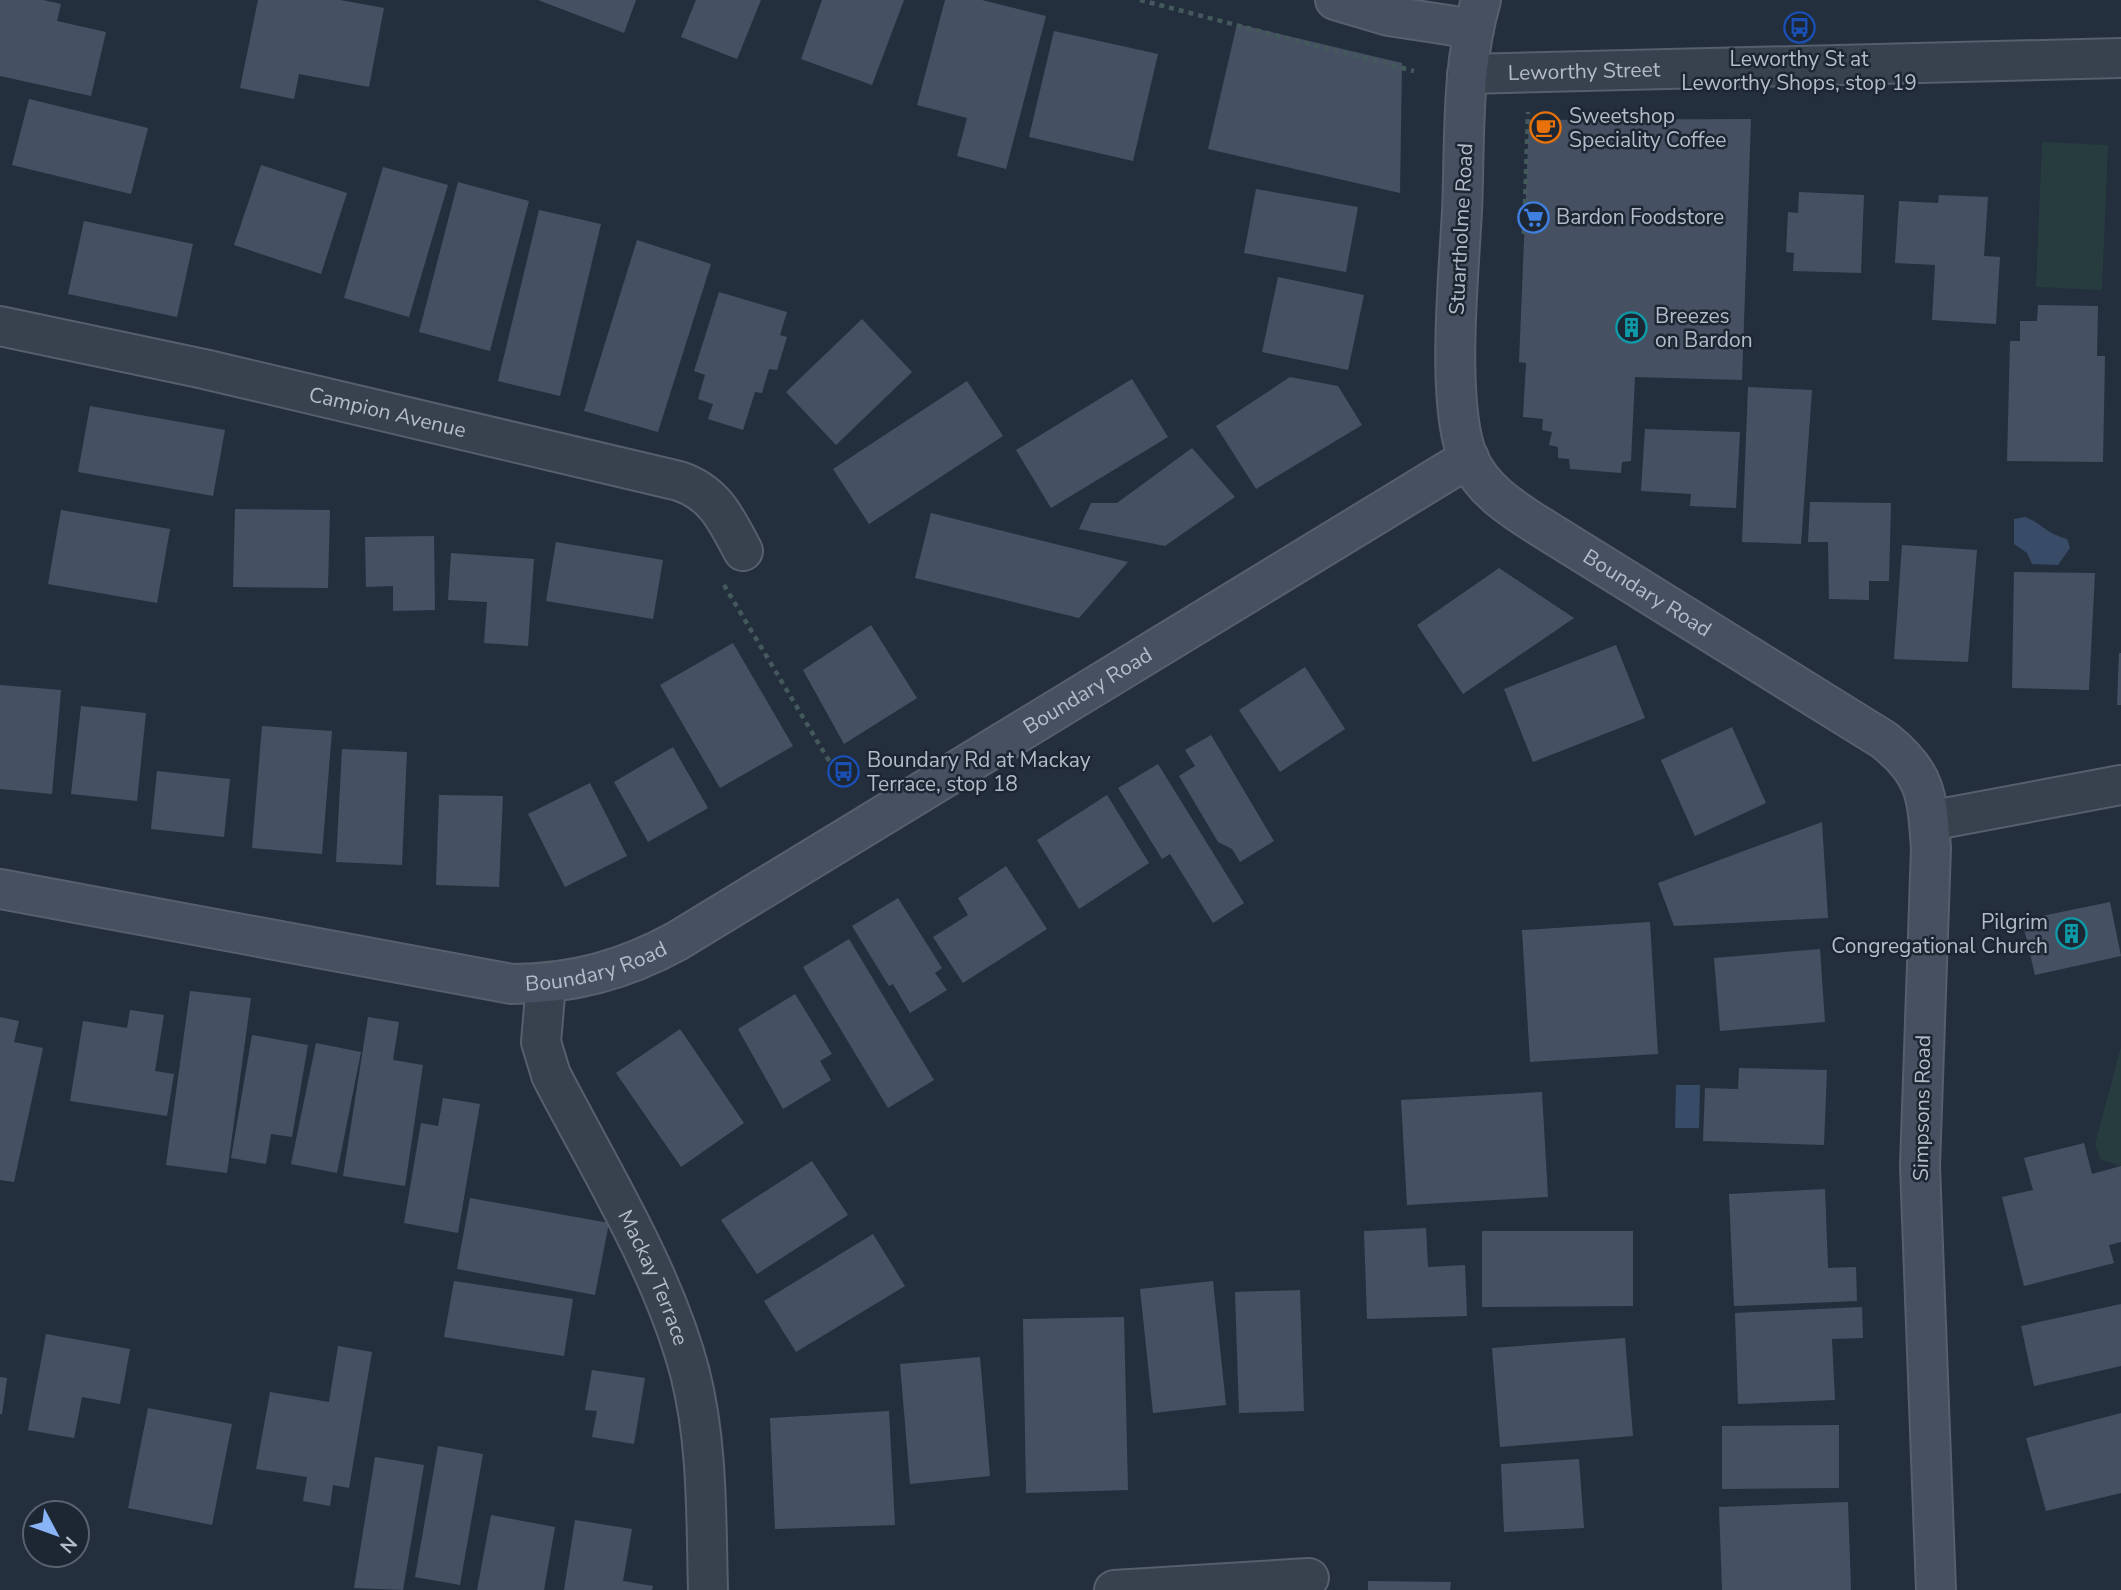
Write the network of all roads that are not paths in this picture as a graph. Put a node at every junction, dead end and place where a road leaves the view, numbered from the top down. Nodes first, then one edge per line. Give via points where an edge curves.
1 (1335, 0) edge
2 (1477, 14) edge
3 (2121, 58) edge
4 (1467, 74) junction
5 (0, 326) edge
6 (1469, 458) junction
7 (743, 551) dead end
8 (2121, 785) edge
9 (1929, 821) junction
10 (0, 889) edge
11 (546, 984) junction
12 (1309, 1578) dead end
13 (708, 1590) edge
14 (1114, 1590) edge
15 (1936, 1590) edge

1 - 2 main road via 1390,16
2 - 4 main road, Stuartholme Road
3 - 4 street, Leworthy Street
4 - 6 main road, Stuartholme Road via 1457,332 1460,429
5 - 7 street, Campion Avenue via 679,481 713,500
6 - 9 main road, Boundary Road via 1498,499 1532,523 1894,748 1920,777
6 - 11 main road, Boundary Road via 658,951 617,970
8 - 9 street
9 - 15 main road, Simpsons Road via 1920,1166
10 - 11 main road, Boundary Road via 474,978
11 - 13 street, Mackay Terrace via 541,1042 551,1075 653,1272 690,1372 703,1456
12 - 14 street

